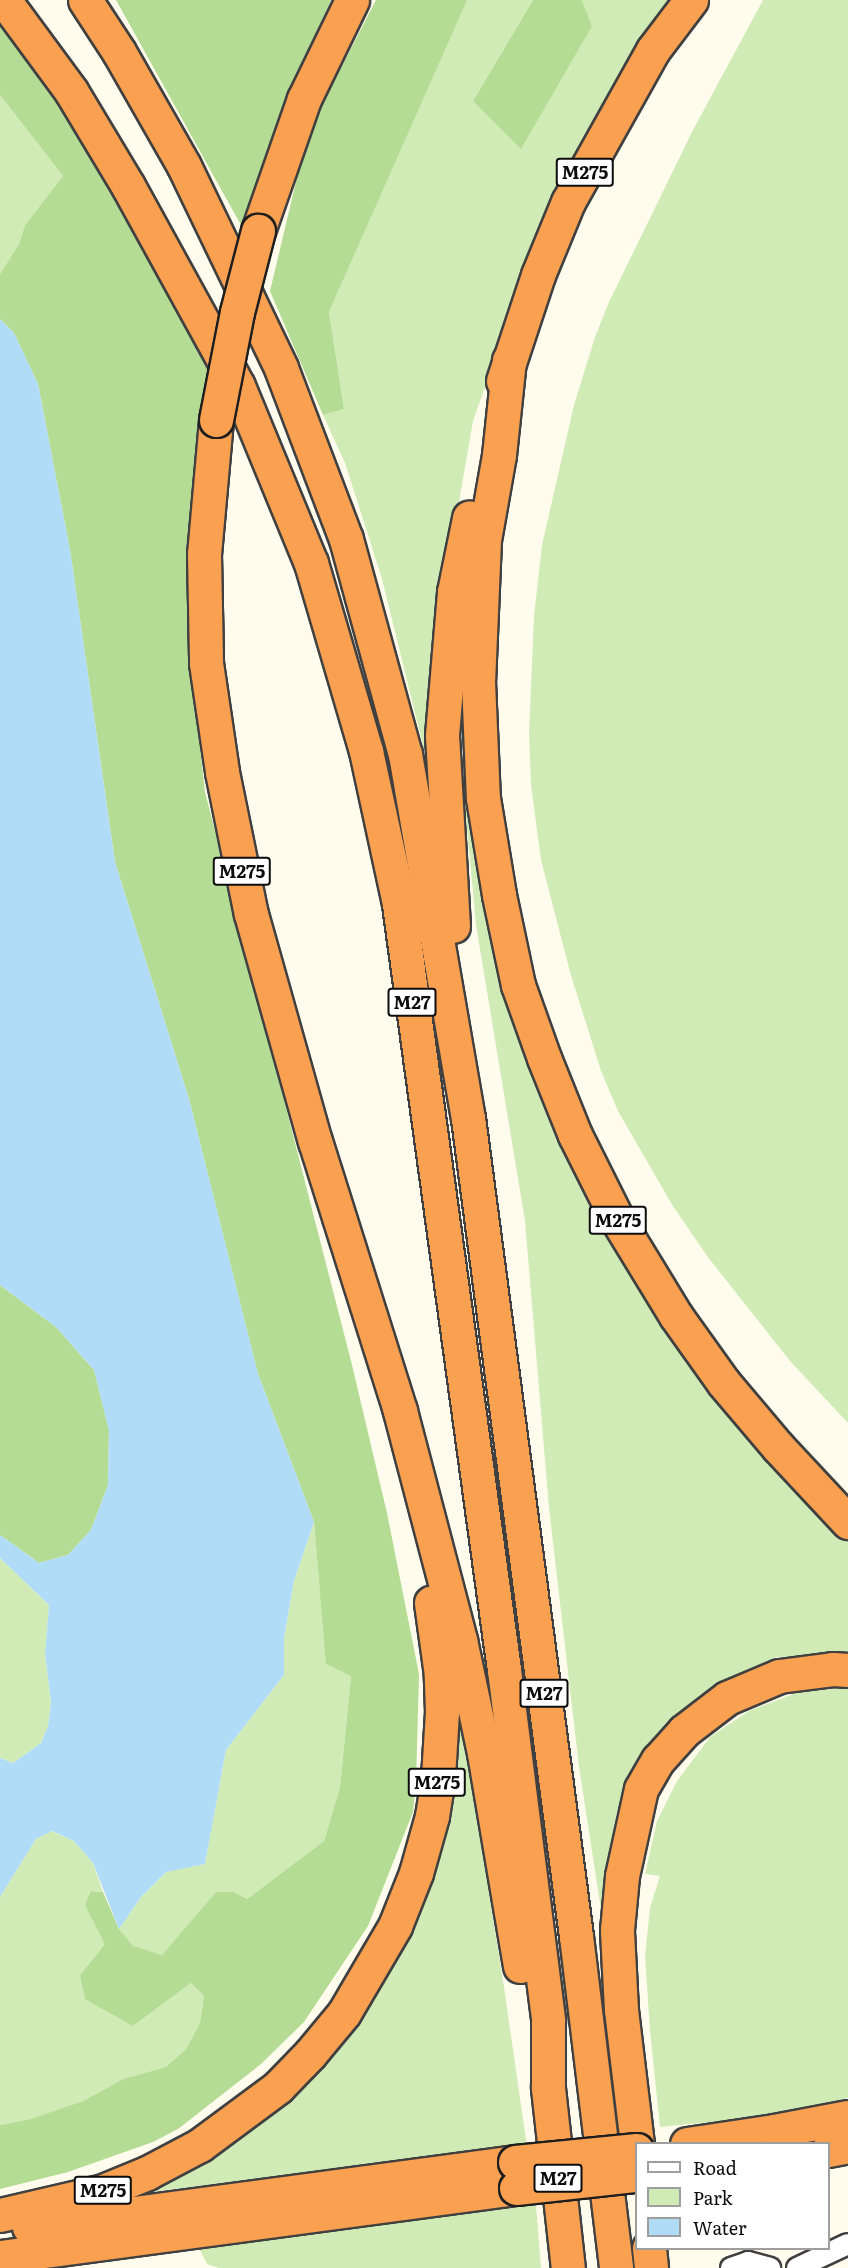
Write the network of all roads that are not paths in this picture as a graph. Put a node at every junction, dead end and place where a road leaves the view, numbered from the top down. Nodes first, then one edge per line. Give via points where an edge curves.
1 (4, 0) edge
2 (85, 0) edge
3 (352, 0) edge
4 (691, 0) edge
5 (509, 360) junction
6 (468, 1118) junction
7 (367, 1309) junction
8 (848, 1522) edge
9 (848, 1670) edge
10 (548, 2088) junction
11 (848, 2117) edge
12 (637, 2142) edge
13 (702, 2142) edge
14 (848, 2146) edge
15 (635, 2150) edge
16 (830, 2150) edge
17 (516, 2175) junction
18 (635, 2175) edge
19 (0, 2215) edge
20 (0, 2230) edge
21 (848, 2244) edge
22 (649, 2250) edge
23 (0, 2257) edge
24 (568, 2268) edge
25 (615, 2268) edge
26 (651, 2268) edge
27 (731, 2268) edge
28 (770, 2268) edge
29 (796, 2268) edge

1 - 10 highway, M27 via 71,92 238,386 311,563 366,751 399,904 501,1647 548,2020
2 - 6 highway, M27 via 184,166 281,368 346,539 405,754
3 - 7 highway, M275, bridge via 304,99 258,231 216,420 204,554 206,663 222,772 251,914
4 - 5 highway, M275 via 653,50 568,202
5 - 6 highway via 477,481 454,592 442,735
5 - 8 highway, M275 via 499,455 484,540 478,681 483,798 518,985 576,1135 618,1221 676,1316 723,1382
6 - 25 highway, M27
7 - 10 highway via 400,1411 460,1640 484,1753 530,2022
7 - 19 highway, M275 via 370,1354 429,1595 441,1675 438,1777 423,1851 405,1903 383,1949 344,2013 310,2054 256,2105 200,2145 147,2174 103,2191
9 - 12 highway via 779,1676 727,1698 684,1731 658,1760 641,1789 622,1876 617,1930 621,2010
10 - 24 highway, M27
11 - 13 highway
14 - 16 highway
15 - 17 highway, bridge
17 - 18 highway, bridge
17 - 20 highway
17 - 23 highway
21 - 29 street
22 - 26 highway
27 - 28 street via 748,2262

